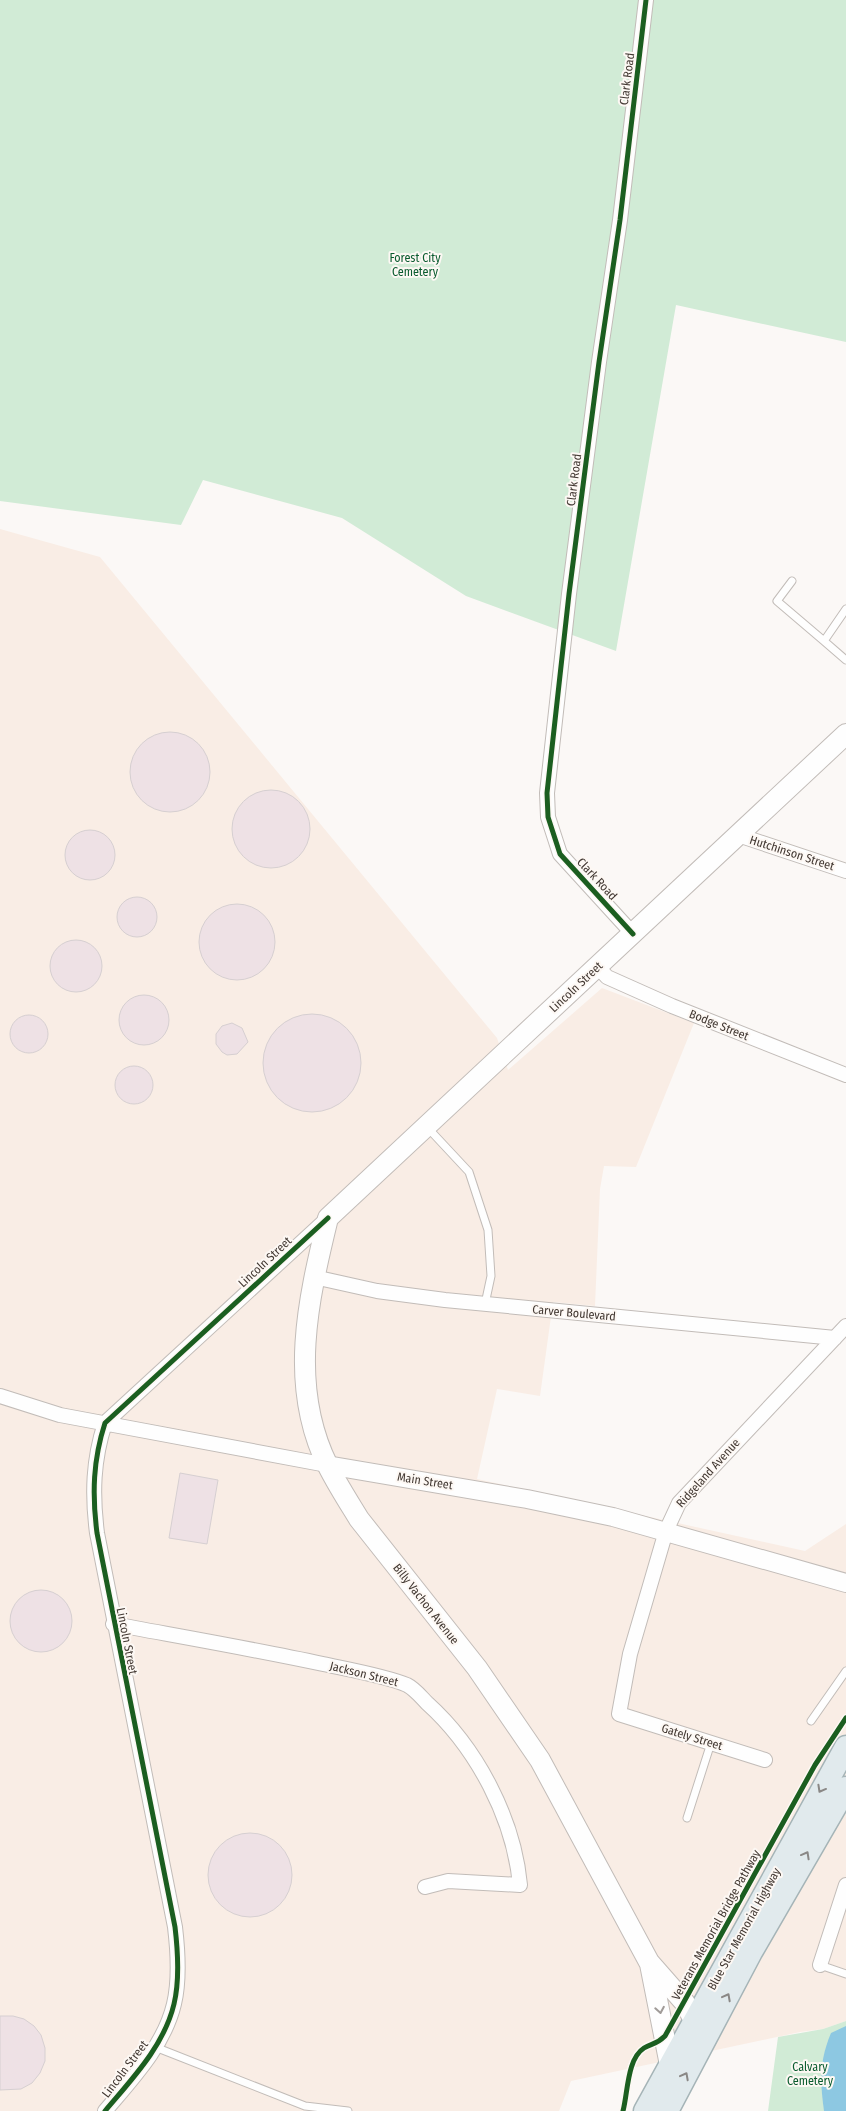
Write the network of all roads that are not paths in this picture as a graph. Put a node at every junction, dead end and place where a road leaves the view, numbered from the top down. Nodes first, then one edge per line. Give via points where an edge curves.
1 (646, 0) edge
2 (792, 581) dead end
3 (846, 609) edge
4 (824, 641) junction
5 (846, 660) edge
6 (846, 734) edge
7 (738, 835) junction
8 (846, 871) edge
9 (633, 934) junction
10 (598, 967) junction
11 (846, 1075) edge
12 (427, 1126) junction
13 (328, 1218) junction
14 (314, 1277) junction
15 (485, 1304) junction
16 (846, 1326) edge
17 (835, 1338) junction
18 (0, 1396) edge
19 (105, 1423) junction
20 (327, 1465) junction
21 (666, 1531) junction
22 (846, 1583) edge
23 (113, 1624) junction
24 (845, 1675) edge
25 (619, 1714) joint
26 (810, 1721) dead end
27 (711, 1743) junction
28 (846, 1747) edge
29 (764, 1760) dead end
30 (846, 1788) edge
31 (687, 1818) dead end
32 (846, 1885) edge
33 (425, 1887) dead end
34 (650, 1962) junction
35 (820, 1965) joint
36 (846, 1974) edge
37 (694, 2019) junction
38 (704, 2040) junction
39 (155, 2047) junction
40 (670, 2065) junction
41 (106, 2111) edge
42 (348, 2111) edge
43 (645, 2111) edge
44 (666, 2111) edge

1 - 9 street, Clark Road via 569,594 547,793 548,817 560,854
2 - 4 lane via 777,601
3 - 4 lane
4 - 5 lane
6 - 7 main road, Lincoln Street
7 - 8 street, Hutchinson Street
7 - 9 main road, Lincoln Street
9 - 10 main road, Lincoln Street
10 - 11 street, Bodge Street via 608,977 672,1006
10 - 12 main road, Lincoln Street
12 - 13 main road, Lincoln Street
12 - 15 lane via 469,1172 488,1230 491,1276
13 - 14 main road, Billy Vachon Avenue
13 - 19 street, Lincoln Street
14 - 15 street, Carver Boulevard via 377,1291
14 - 20 main road, Billy Vachon Avenue via 305,1329 305,1366 312,1417
15 - 17 street, Carver Boulevard
16 - 17 street, Ridgeland Avenue
17 - 21 street, Ridgeland Avenue via 679,1503
18 - 19 street, Main Street via 60,1415
19 - 20 street, Main Street
19 - 23 street, Lincoln Street via 94,1470 93,1499
20 - 21 street, Main Street via 570,1507
20 - 34 main road, Billy Vachon Avenue via 359,1519 477,1668 540,1760
21 - 22 street, Main Street
21 - 25 street, Ridgeland Avenue via 630,1654
23 - 33 street, Jackson Street via 297,1658 408,1686 458,1737 487,1782 515,1847 520,1885 448,1881
23 - 39 street, Lincoln Street via 176,1927 178,1956 174,2004
24 - 26 lane
25 - 27 street, Gately Street
27 - 29 street, Gately Street
27 - 31 lane
28 -> 37 main road, Blue Star Memorial Highway
38 -> 30 main road, Blue Star Memorial Highway
32 - 35 street
34 - 37 main road, Billy Vachon Avenue via 685,2003
34 -> 40 main road, Billy Vachon Avenue
35 - 36 lane
37 - 38 main road, Billy Vachon Avenue
37 - 40 main road, Blue Star Memorial Highway
44 -> 38 main road, Blue Star Memorial Highway
39 - 41 street, Lincoln Street
39 - 42 lane via 305,2106
40 - 43 main road, Blue Star Memorial Highway

